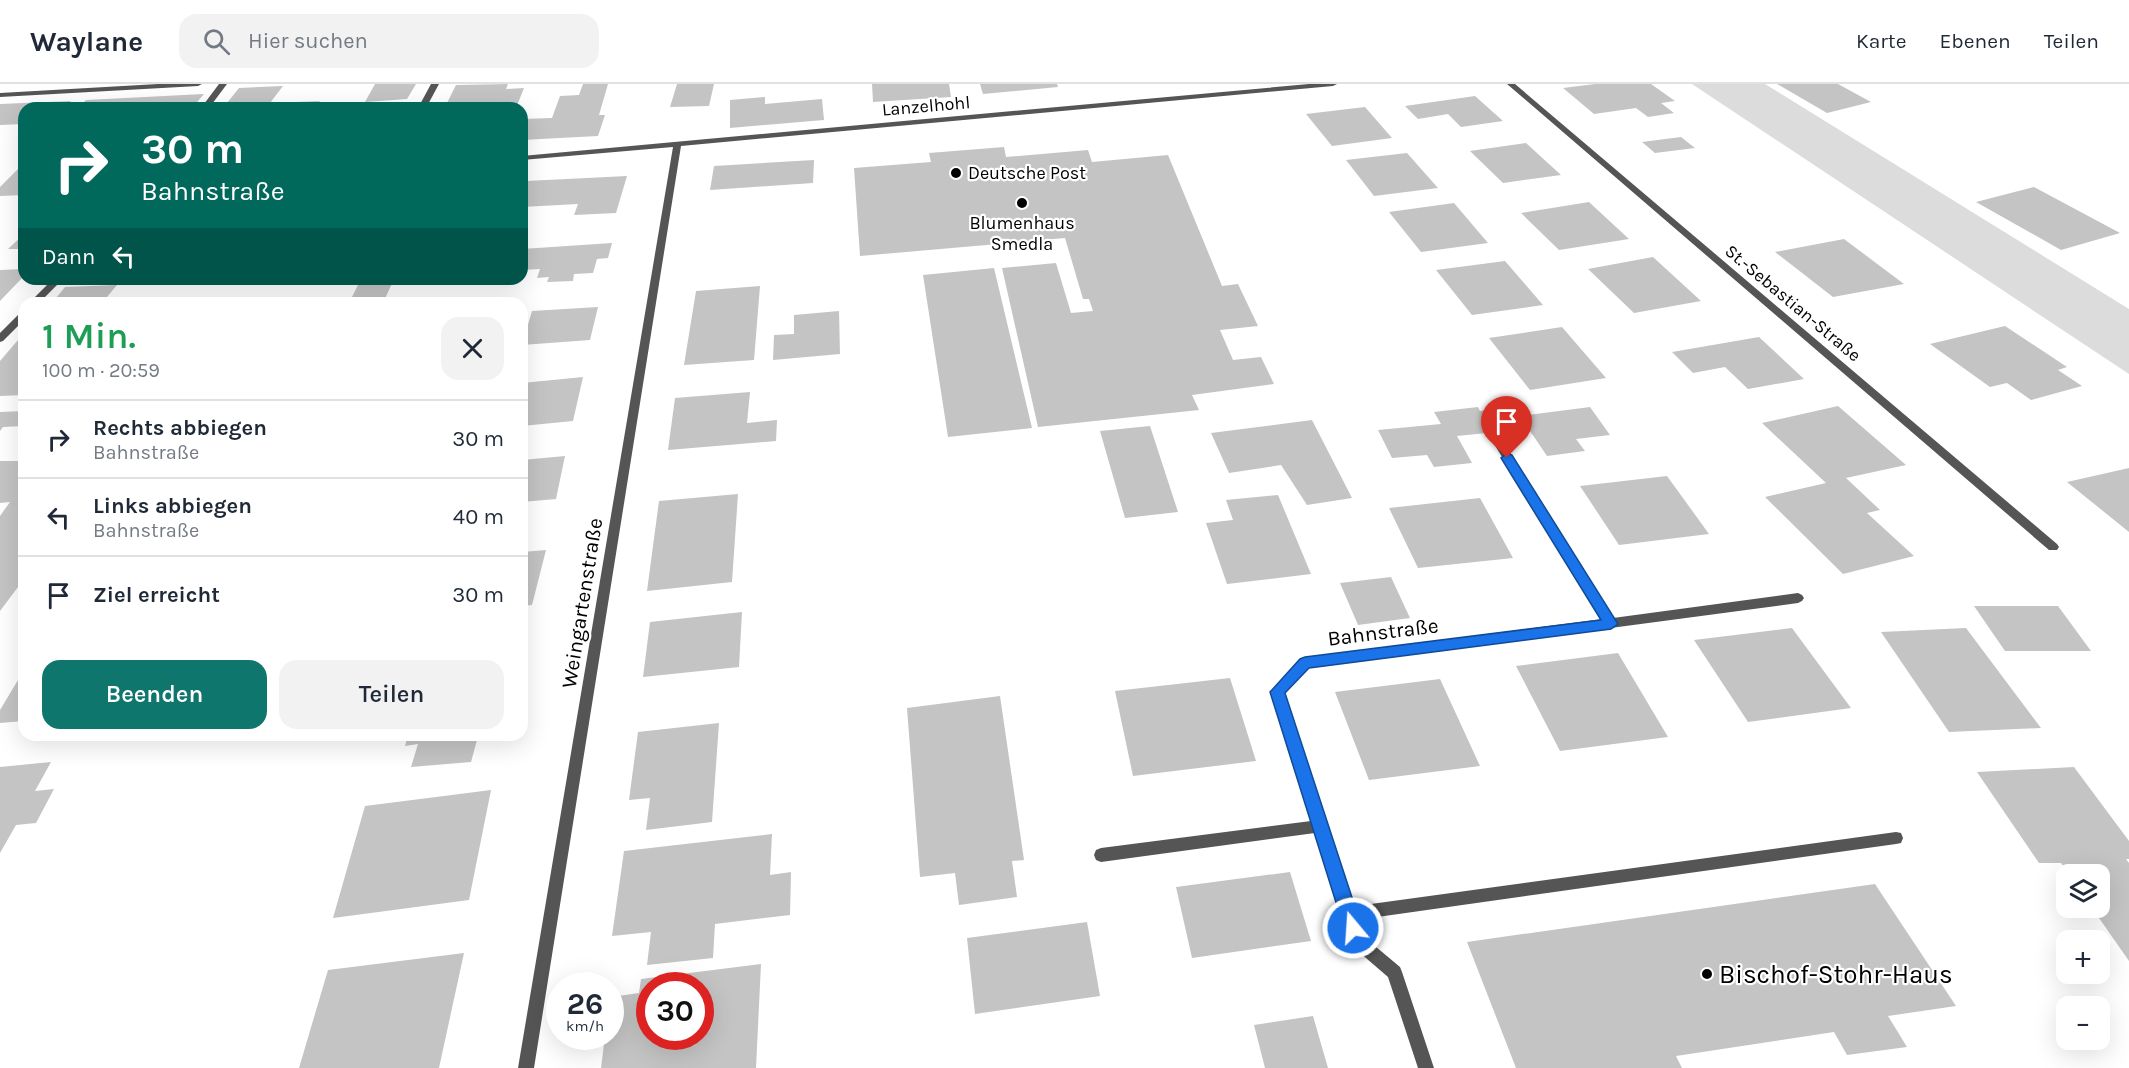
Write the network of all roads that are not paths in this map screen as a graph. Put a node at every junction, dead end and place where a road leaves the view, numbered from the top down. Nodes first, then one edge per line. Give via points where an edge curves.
1 (198, 84) edge
2 (223, 84) edge
3 (435, 84) edge
4 (1333, 84) edge
5 (1511, 84) edge
6 (0, 94) edge
7 (210, 102) edge
8 (425, 102) edge
9 (677, 144) junction
10 (528, 157) edge
11 (52, 285) edge
12 (40, 297) edge
13 (18, 320) edge
14 (0, 339) edge
15 (1496, 439) dead end
16 (2053, 547) dead end
17 (1798, 598) dead end
18 (1611, 624) junction
19 (1320, 826) junction
20 (1896, 838) dead end
21 (1101, 855) dead end
22 (1349, 914) junction
23 (526, 1068) edge
24 (1426, 1068) edge

1 - 6 street
2 - 7 street
3 - 8 street
4 - 9 street, Lanzelhohl
5 - 16 street, St.-Sebastian-Straße
9 - 10 street, Lanzelhohl
9 - 23 street, Weingartenstraße
11 - 12 street
13 - 14 street
15 - 18 street
17 - 18 street, Bahnstraße
18 - 19 street, Bahnstraße via 1305,663 1277,692
19 - 21 street
19 - 22 street, Bahnstraße
20 - 22 street
22 - 24 street, Bahnstraße via 1357,941 1394,972

